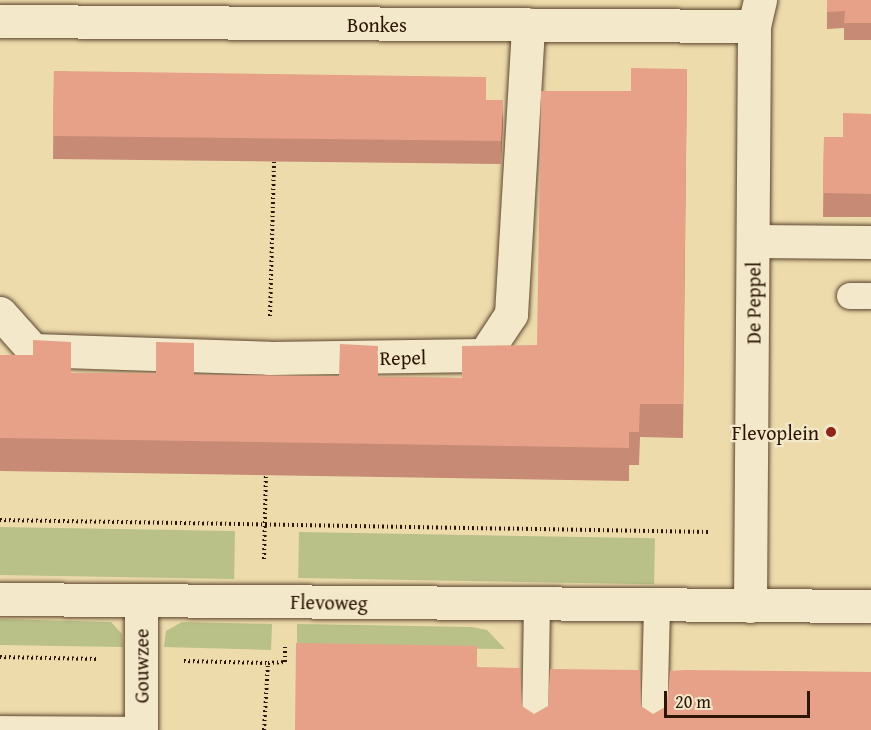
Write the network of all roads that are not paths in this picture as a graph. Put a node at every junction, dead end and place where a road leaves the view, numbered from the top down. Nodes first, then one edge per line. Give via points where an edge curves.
1 (276, 11) edge
2 (757, 13) edge
3 (0, 21) edge
4 (528, 24) junction
5 (0, 26) edge
6 (753, 241) junction
7 (871, 242) edge
8 (0, 313) edge
9 (0, 599) edge
10 (141, 601) junction
11 (537, 604) junction
12 (657, 605) junction
13 (750, 606) junction
14 (871, 606) edge
15 (0, 729) edge
16 (141, 730) edge
17 (535, 730) edge
18 (654, 730) edge

1 - 3 street, Bonkes
1 - 4 street, Bonkes
2 - 4 street, Bonkes
2 - 6 street, De Peppel
3 - 5 street
4 - 8 street, Repel via 511,314 484,356 269,358 33,350
6 - 7 street
6 - 13 street, De Peppel
9 - 10 street, Flevoweg
10 - 11 street, Flevoweg
10 - 16 street, Gouwzee
11 - 12 street, Flevoweg
11 - 17 lane
12 - 13 street
12 - 18 lane
13 - 14 street
15 - 16 lane

